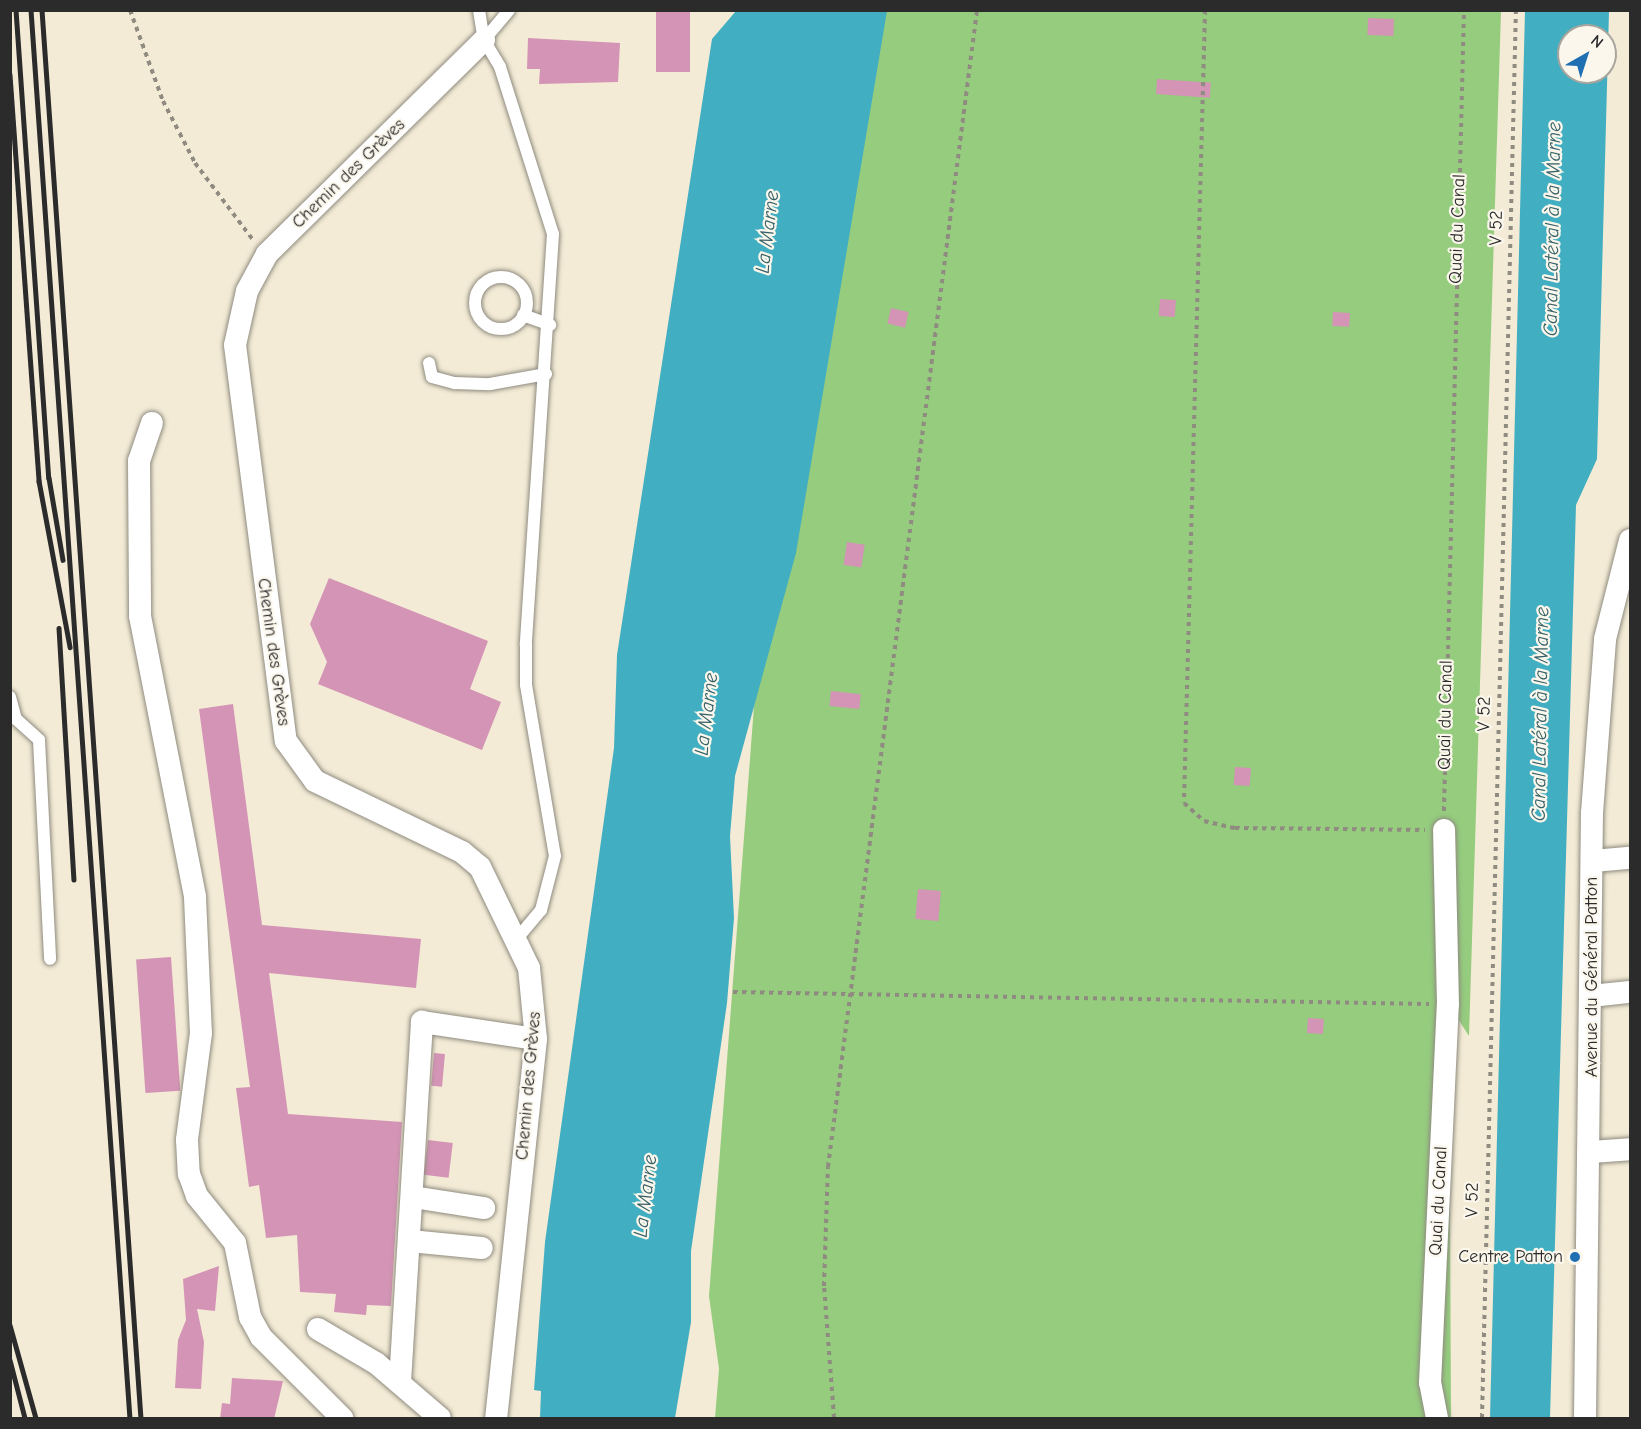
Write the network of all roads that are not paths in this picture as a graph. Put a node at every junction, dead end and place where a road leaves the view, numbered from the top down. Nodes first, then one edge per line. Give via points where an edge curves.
1 (479, 10) edge
2 (509, 10) edge
3 (484, 40) junction
4 (523, 315) junction
5 (549, 326) junction
6 (429, 363) dead end
7 (546, 374) junction
8 (152, 423) dead end
9 (1630, 540) edge
10 (1624, 589) edge
11 (10, 697) edge
12 (1444, 830) road end
13 (1630, 858) edge
14 (1593, 861) junction
15 (517, 939) junction
16 (50, 959) dead end
17 (1630, 992) edge
18 (1591, 996) junction
19 (536, 1039) junction
20 (1630, 1149) edge
21 (1591, 1152) junction
22 (413, 1197) junction
23 (484, 1208) dead end
24 (410, 1241) junction
25 (482, 1248) dead end
26 (318, 1329) dead end
27 (400, 1382) junction
28 (342, 1419) edge
29 (440, 1419) edge
30 (496, 1419) edge
31 (1437, 1419) edge
32 (1585, 1419) edge

1 - 3 lane
2 - 3 lane
3 - 5 lane via 500,67 553,234
3 - 15 street, Chemin des Grèves via 267,254 247,291 235,345 286,741 315,781 462,852 489,881
4 - 4 lane via 523,289 509,278 489,279 477,293 476,309 486,324 505,328
4 - 5 lane
5 - 7 lane
6 - 7 lane via 432,376 455,383 490,384
7 - 15 lane via 526,655 555,856 541,910
8 - 28 street via 139,461 140,616 195,897 201,1034 187,1140 189,1174 197,1196 235,1243 250,1317 261,1337
9 - 10 street, Avenue du Général Patton
10 - 14 street, Avenue du Général Patton via 1605,639
11 - 16 lane via 16,719 39,740
12 - 31 street, Quai du Canal via 1448,1004 1430,1383
13 - 14 street
14 - 18 street, Avenue du Général Patton
15 - 19 street, Chemin des Grèves via 529,968
17 - 18 street
18 - 21 street, Avenue du Général Patton
19 - 22 street via 422,1022
19 - 30 street, Chemin des Grèves
20 - 21 street
21 - 32 street, Avenue du Général Patton
22 - 23 street
22 - 24 street
24 - 25 street
24 - 27 street
26 - 27 street
27 - 29 street

